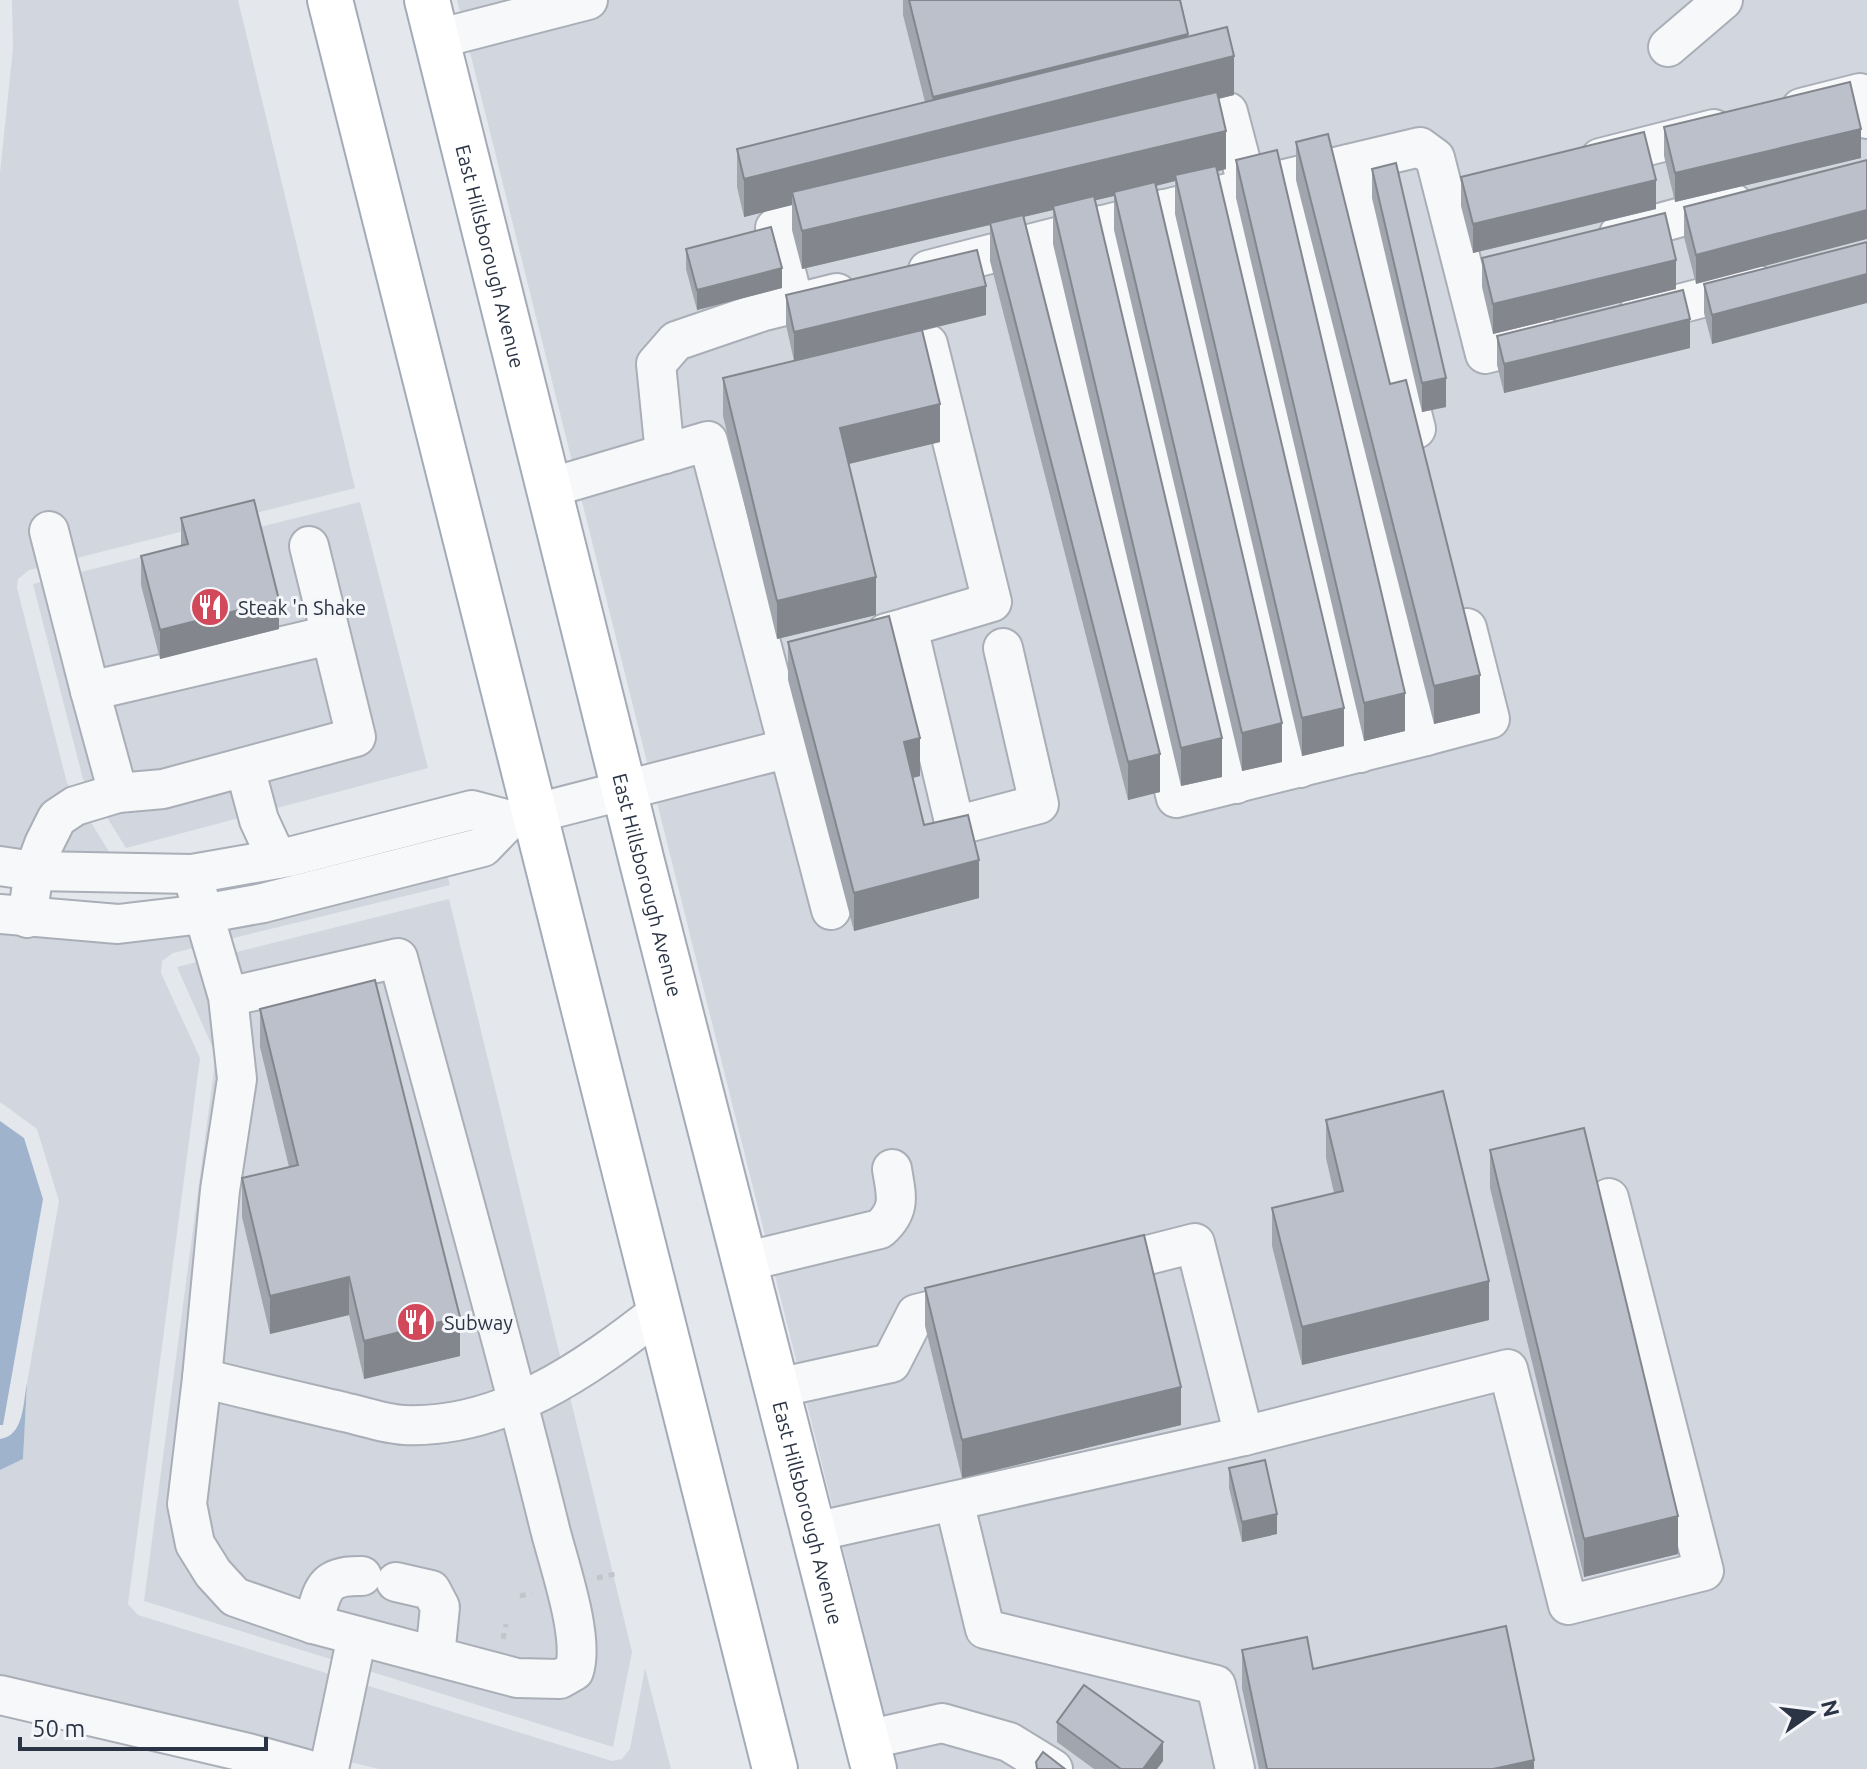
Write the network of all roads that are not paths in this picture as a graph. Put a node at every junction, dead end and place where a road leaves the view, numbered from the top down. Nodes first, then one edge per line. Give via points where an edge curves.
1 (330, 0) edge
2 (588, 0) edge
3 (1719, 2) edge
4 (432, 19) edge
5 (1668, 47) dead end
6 (1867, 119) edge
7 (1137, 135) edge
8 (1349, 164) junction
9 (1568, 165) edge
10 (1287, 179) junction
11 (1235, 192) junction
12 (1759, 196) edge
13 (880, 201) edge
14 (1164, 209) junction
15 (1103, 225) junction
16 (1589, 242) edge
17 (1035, 243) junction
18 (1791, 274) edge
19 (794, 303) junction
20 (838, 366) edge
21 (729, 405) edge
22 (708, 441) junction
23 (665, 454) junction
24 (1424, 457) edge
25 (549, 488) junction
26 (49, 531) dead end
27 (309, 546) dead end
28 (1459, 595) edge
29 (908, 627) junction
30 (330, 635) junction
31 (852, 642) edge
32 (1003, 648) dead end
33 (90, 691) junction
34 (1426, 736) junction
35 (789, 748) junction
36 (1360, 753) junction
37 (245, 768) junction
38 (1300, 768) junction
39 (1236, 784) junction
40 (625, 790) junction
41 (118, 793) junction
42 (522, 817) junction
43 (277, 859) junction
44 (17, 868) edge
45 (192, 874) junction
46 (831, 910) dead end
47 (203, 914) junction
48 (13, 916) edge
49 (228, 997) junction
50 (892, 1169) dead end
51 (1609, 1198) dead end
52 (744, 1262) junction
53 (1063, 1277) edge
54 (1004, 1292) edge
55 (660, 1311) junction
56 (202, 1378) junction
57 (777, 1388) junction
58 (517, 1403) junction
59 (1244, 1436) junction
60 (954, 1501) junction
61 (814, 1532) junction
62 (313, 1624) junction
63 (357, 1636) junction
64 (435, 1656) junction
65 (0, 1695) edge
66 (870, 1754) edge
67 (306, 1769) edge
68 (329, 1769) edge
69 (775, 1769) edge
70 (1053, 1769) edge
71 (1235, 1769) edge

1 - 42 main road
2 - 4 street
3 - 5 street
4 - 25 main road, East Hillsborough Avenue
6 - 9 street via 1860,93
7 - 11 street via 1228,112
8 - 10 street
8 - 18 street via 1420,147 1461,192 1480,270 1485,354
8 - 24 street
10 - 11 street
10 - 34 street
11 - 14 street
11 - 36 street
12 - 16 street
13 - 19 street via 775,228
14 - 15 street
14 - 38 street
15 - 17 street
15 - 39 street
17 - 19 street
17 - 39 street via 1176,798
19 - 23 street via 676,341 656,364
20 - 29 street via 928,344 992,602
21 - 22 street
22 - 23 street
22 - 35 street via 781,661
23 - 25 street
25 - 40 main road, East Hillsborough Avenue
26 - 33 street
27 - 30 street
28 - 34 street via 1490,719
29 - 31 street
29 - 32 street via 955,826 1039,804
30 - 33 street
30 - 37 street via 356,737
33 - 41 street
34 - 36 street
35 - 40 street
35 - 46 street
36 - 38 street
37 - 41 street via 163,789
37 - 43 street via 259,820
38 - 39 street
40 - 42 street
40 - 52 main road, East Hillsborough Avenue
41 - 44 street via 75,806 57,818 44,844
42 - 43 street via 472,810
42 - 47 street via 483,847
42 - 55 main road
43 - 45 street
44 - 45 street
44 - 48 street
45 - 47 street
47 - 48 street via 118,924
47 - 49 street
49 - 56 street via 237,1079
49 - 58 street via 398,958
50 - 52 street via 897,1204 880,1229
51 - 59 street via 1704,1571 1568,1605 1508,1369
52 - 57 main road, East Hillsborough Avenue
53 - 59 street via 1195,1243
54 - 57 street via 916,1314 891,1363
55 - 58 street via 597,1360
55 - 69 main road
56 - 58 street via 402,1425 481,1417
56 - 62 street via 187,1504 195,1544 235,1597
57 - 61 main road, East Hillsborough Avenue
58 - 64 street via 579,1657 574,1671 560,1679 517,1678
59 - 60 street
60 - 61 street
60 - 71 street via 985,1629 1216,1685
61 - 66 main road, East Hillsborough Avenue
62 - 63 street
62 - 64 street via 324,1588 340,1575 431,1590 440,1607
63 - 64 street
63 - 68 street
65 - 67 street
66 - 70 street via 942,1723 1009,1742

